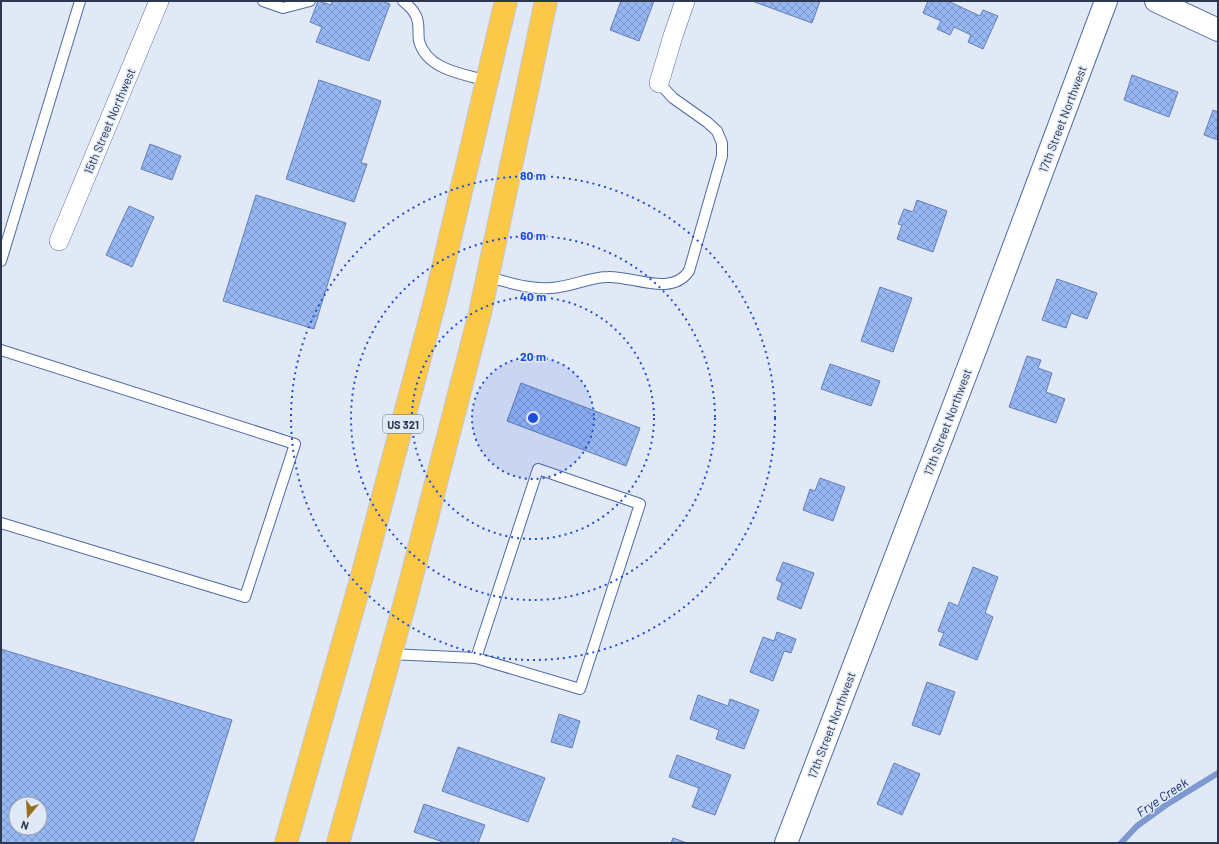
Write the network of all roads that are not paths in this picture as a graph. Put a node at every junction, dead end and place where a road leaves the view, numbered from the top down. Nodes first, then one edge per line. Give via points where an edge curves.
1 (80, 1) edge
2 (159, 1) edge
3 (262, 1) edge
4 (310, 1) edge
5 (403, 1) edge
6 (506, 1) edge
7 (546, 1) edge
8 (685, 1) edge
9 (1106, 1) edge
10 (1156, 1) edge
11 (1218, 30) edge
12 (488, 81) junction
13 (659, 83) joint
14 (59, 241) dead end
15 (1, 261) edge
16 (488, 278) junction
17 (1, 350) edge
18 (1, 523) edge
19 (390, 654) junction
20 (476, 658) junction
21 (286, 843) edge
22 (338, 843) edge
23 (786, 843) edge

1 - 15 lane
2 - 14 street, 15th Street Northwest
3 - 4 lane via 283,8
5 - 12 lane via 413,9 418,21 419,41 425,54 435,63 451,70
6 - 12 highway, US 321
7 - 16 highway
8 - 13 street
9 - 23 street, 17th Street Northwest
10 - 11 street
12 - 21 highway, US 321 via 436,297 374,534
13 - 16 lane via 673,98 717,131 722,142 722,156 689,271 685,277 675,283 661,285 599,277 552,288 533,288
16 - 19 highway
17 - 18 lane via 295,444 245,596
19 - 20 lane
19 - 22 highway
20 - 20 lane via 580,689 640,504 538,469

